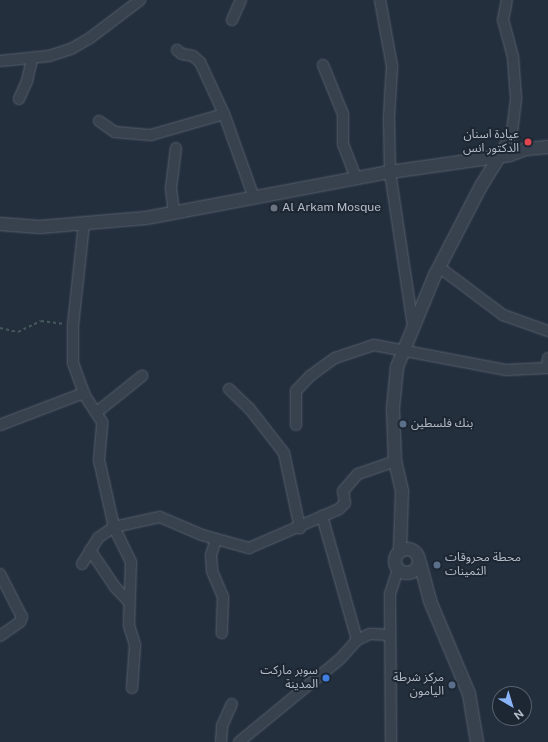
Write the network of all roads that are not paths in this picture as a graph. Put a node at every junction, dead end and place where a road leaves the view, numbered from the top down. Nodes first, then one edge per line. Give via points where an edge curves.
1 (140, 0) edge
2 (241, 0) edge
3 (380, 0) edge
4 (507, 0) edge
5 (232, 20) dead end
6 (177, 50) dead end
7 (32, 59) junction
8 (0, 61) edge
9 (323, 65) dead end
10 (19, 99) dead end
11 (224, 114) junction
12 (98, 121) dead end
13 (548, 147) edge
14 (176, 148) dead end
15 (500, 157) junction
16 (390, 172) junction
17 (356, 178) junction
18 (254, 198) junction
19 (174, 213) junction
20 (0, 224) edge
21 (84, 224) junction
22 (439, 267) junction
23 (413, 325) junction
24 (548, 331) edge
25 (403, 350) junction
26 (548, 358) edge
27 (142, 376) dead end
28 (229, 389) dead end
29 (84, 393) junction
30 (97, 412) junction
31 (296, 425) dead end
32 (0, 426) edge
33 (395, 461) junction
34 (322, 516) junction
35 (114, 527) junction
36 (300, 528) junction
37 (216, 539) junction
38 (90, 550) junction
39 (400, 552) junction
40 (420, 563) junction
41 (82, 564) dead end
42 (398, 570) junction
43 (0, 574) edge
44 (129, 602) junction
45 (222, 634) dead end
46 (390, 634) junction
47 (0, 636) edge
48 (357, 640) junction
49 (132, 688) dead end
50 (232, 704) dead end
51 (221, 742) edge
52 (239, 742) edge
53 (391, 742) edge
54 (477, 742) edge

1 - 7 street via 80,44 60,53
2 - 5 street
3 - 16 street via 392,66 389,117
4 - 15 street via 503,20 513,57 516,98 512,132
6 - 11 street via 198,60
7 - 8 street
7 - 10 street via 27,81
9 - 17 street via 343,114 343,144
11 - 12 street via 151,135 115,132
11 - 18 street
13 - 15 street
14 - 19 street via 171,188
15 - 16 street
15 - 22 street via 481,186
16 - 17 street
16 - 23 street
17 - 18 street
18 - 19 street
19 - 21 street
20 - 21 street via 40,228
21 - 29 street via 72,325 73,363
22 - 23 street
22 - 24 street via 503,315
23 - 25 street
25 - 26 street via 443,360 506,370 547,368
25 - 31 street via 374,345 335,358 310,376 296,391
25 - 33 street via 393,391
27 - 30 street
28 - 36 street via 249,408 284,453
29 - 30 street
29 - 32 street
30 - 35 street via 103,427 99,460
33 - 34 street via 358,474 343,491 345,503
33 - 39 street via 402,491
34 - 36 street
34 - 48 street
35 - 37 street via 160,517
35 - 38 street via 98,538
35 - 44 street via 131,562
36 - 37 street via 249,548
37 - 45 street via 211,555 212,571 223,597
38 - 41 street
38 - 44 street via 115,587
39 - 40 street via 412,550 418,555
39 - 42 street via 395,562
40 - 42 street via 416,570 409,574
40 - 54 street via 430,601 469,694
42 - 46 street via 390,594
43 - 47 street via 22,617 20,622
44 - 49 street via 129,625 136,645
46 - 48 street via 370,634
46 - 53 street
48 - 52 street via 340,660
50 - 51 street via 222,726

